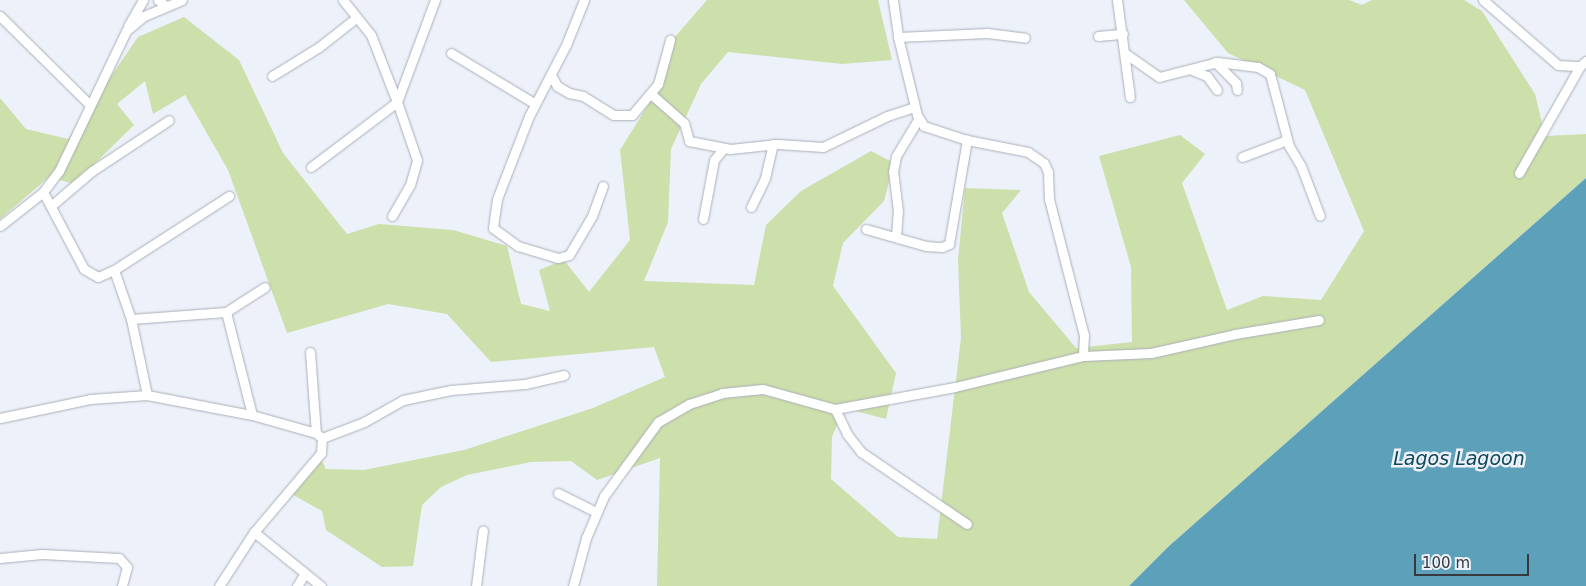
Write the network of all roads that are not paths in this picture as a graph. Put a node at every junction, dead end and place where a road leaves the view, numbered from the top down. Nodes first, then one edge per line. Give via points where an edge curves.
1 (143, 0) edge
2 (158, 0) edge
3 (182, 0) edge
4 (343, 0) edge
5 (435, 0) edge
6 (584, 0) edge
7 (893, 0) edge
8 (1117, 0) edge
9 (1486, 1) edge
10 (166, 6) junction
11 (0, 16) edge
12 (356, 18) junction
13 (126, 31) junction
14 (1123, 34) junction
15 (1098, 36) dead end
16 (898, 37) junction
17 (1025, 38) dead end
18 (670, 40) dead end
19 (451, 53) dead end
20 (1126, 54) junction
21 (1215, 62) junction
22 (1583, 64) edge
23 (1192, 70) junction
24 (551, 75) junction
25 (272, 76) dead end
26 (1217, 90) dead end
27 (1237, 90) dead end
28 (651, 94) junction
29 (1130, 97) dead end
30 (397, 102) junction
31 (534, 103) junction
32 (89, 104) junction
33 (915, 107) junction
34 (919, 118) junction
35 (169, 120) dead end
36 (967, 140) junction
37 (1287, 140) junction
38 (773, 144) junction
39 (723, 149) junction
40 (1242, 156) dead end
41 (312, 167) dead end
42 (1519, 172) dead end
43 (603, 186) dead end
44 (43, 192) junction
45 (229, 196) dead end
46 (52, 205) junction
47 (751, 207) dead end
48 (392, 216) dead end
49 (1320, 216) dead end
50 (702, 219) dead end
51 (0, 226) edge
52 (866, 229) dead end
53 (896, 236) junction
54 (114, 270) junction
55 (265, 287) dead end
56 (226, 312) junction
57 (130, 319) junction
58 (1319, 320) dead end
59 (310, 352) dead end
60 (1083, 356) junction
61 (564, 375) dead end
62 (147, 394) junction
63 (835, 409) junction
64 (252, 415) junction
65 (0, 418) edge
66 (319, 435) junction
67 (558, 493) dead end
68 (596, 512) junction
69 (967, 524) dead end
70 (483, 530) dead end
71 (254, 532) junction
72 (0, 558) edge
73 (305, 573) junction
74 (122, 586) edge
75 (219, 586) edge
76 (297, 586) edge
77 (321, 586) edge
78 (476, 586) edge
79 (573, 586) edge

1 - 13 street
2 - 10 street
3 - 10 street
4 - 12 street
5 - 30 street
6 - 24 street
7 - 16 street
8 - 14 street
9 - 22 street via 1558,66
10 - 13 street via 144,16
11 - 32 street
12 - 25 street via 319,47
12 - 30 street via 371,36
13 - 32 street
14 - 15 street
14 - 20 street
16 - 17 street via 987,33
16 - 33 street
18 - 28 street via 660,78
19 - 31 street
20 - 23 street via 1159,77
20 - 29 street
21 - 23 street
21 - 27 street via 1236,83
21 - 37 street via 1258,67 1270,74
22 - 42 street
23 - 26 street via 1207,76
24 - 28 street via 557,86 583,96 614,115 632,115
24 - 31 street
28 - 39 street via 684,122 689,141
30 - 41 street
30 - 48 street via 417,160 410,185
31 - 43 street via 497,199 492,222 495,232 518,246 558,258 568,255 587,224
32 - 44 street via 66,158
33 - 34 street
33 - 38 street via 887,116 832,145 810,148
34 - 36 street via 932,131
34 - 53 street via 898,151 895,164
35 - 46 street via 92,171
36 - 53 street via 949,244 934,248
36 - 60 street via 1028,152 1044,163 1048,172 1049,200 1084,335
37 - 40 street
37 - 49 street
38 - 39 street
38 - 47 street via 765,178
39 - 50 street via 714,160
44 - 46 street
44 - 51 street
45 - 54 street
46 - 54 street via 84,269 98,276
52 - 53 street
54 - 57 street
55 - 56 street
56 - 57 street
56 - 64 street
57 - 62 street
58 - 60 street via 1151,353
59 - 66 street
60 - 63 street via 955,387
61 - 66 street via 525,384 451,390 402,400 364,422
62 - 64 street
62 - 65 street via 90,399
63 - 68 street via 762,389 722,393 676,409 644,437
63 - 69 street via 847,434 861,452
64 - 66 street
66 - 71 street via 322,453
67 - 68 street
68 - 79 street
70 - 78 street
71 - 73 street
71 - 75 street
72 - 74 street via 50,554 119,558 127,567
73 - 76 street
73 - 77 street

